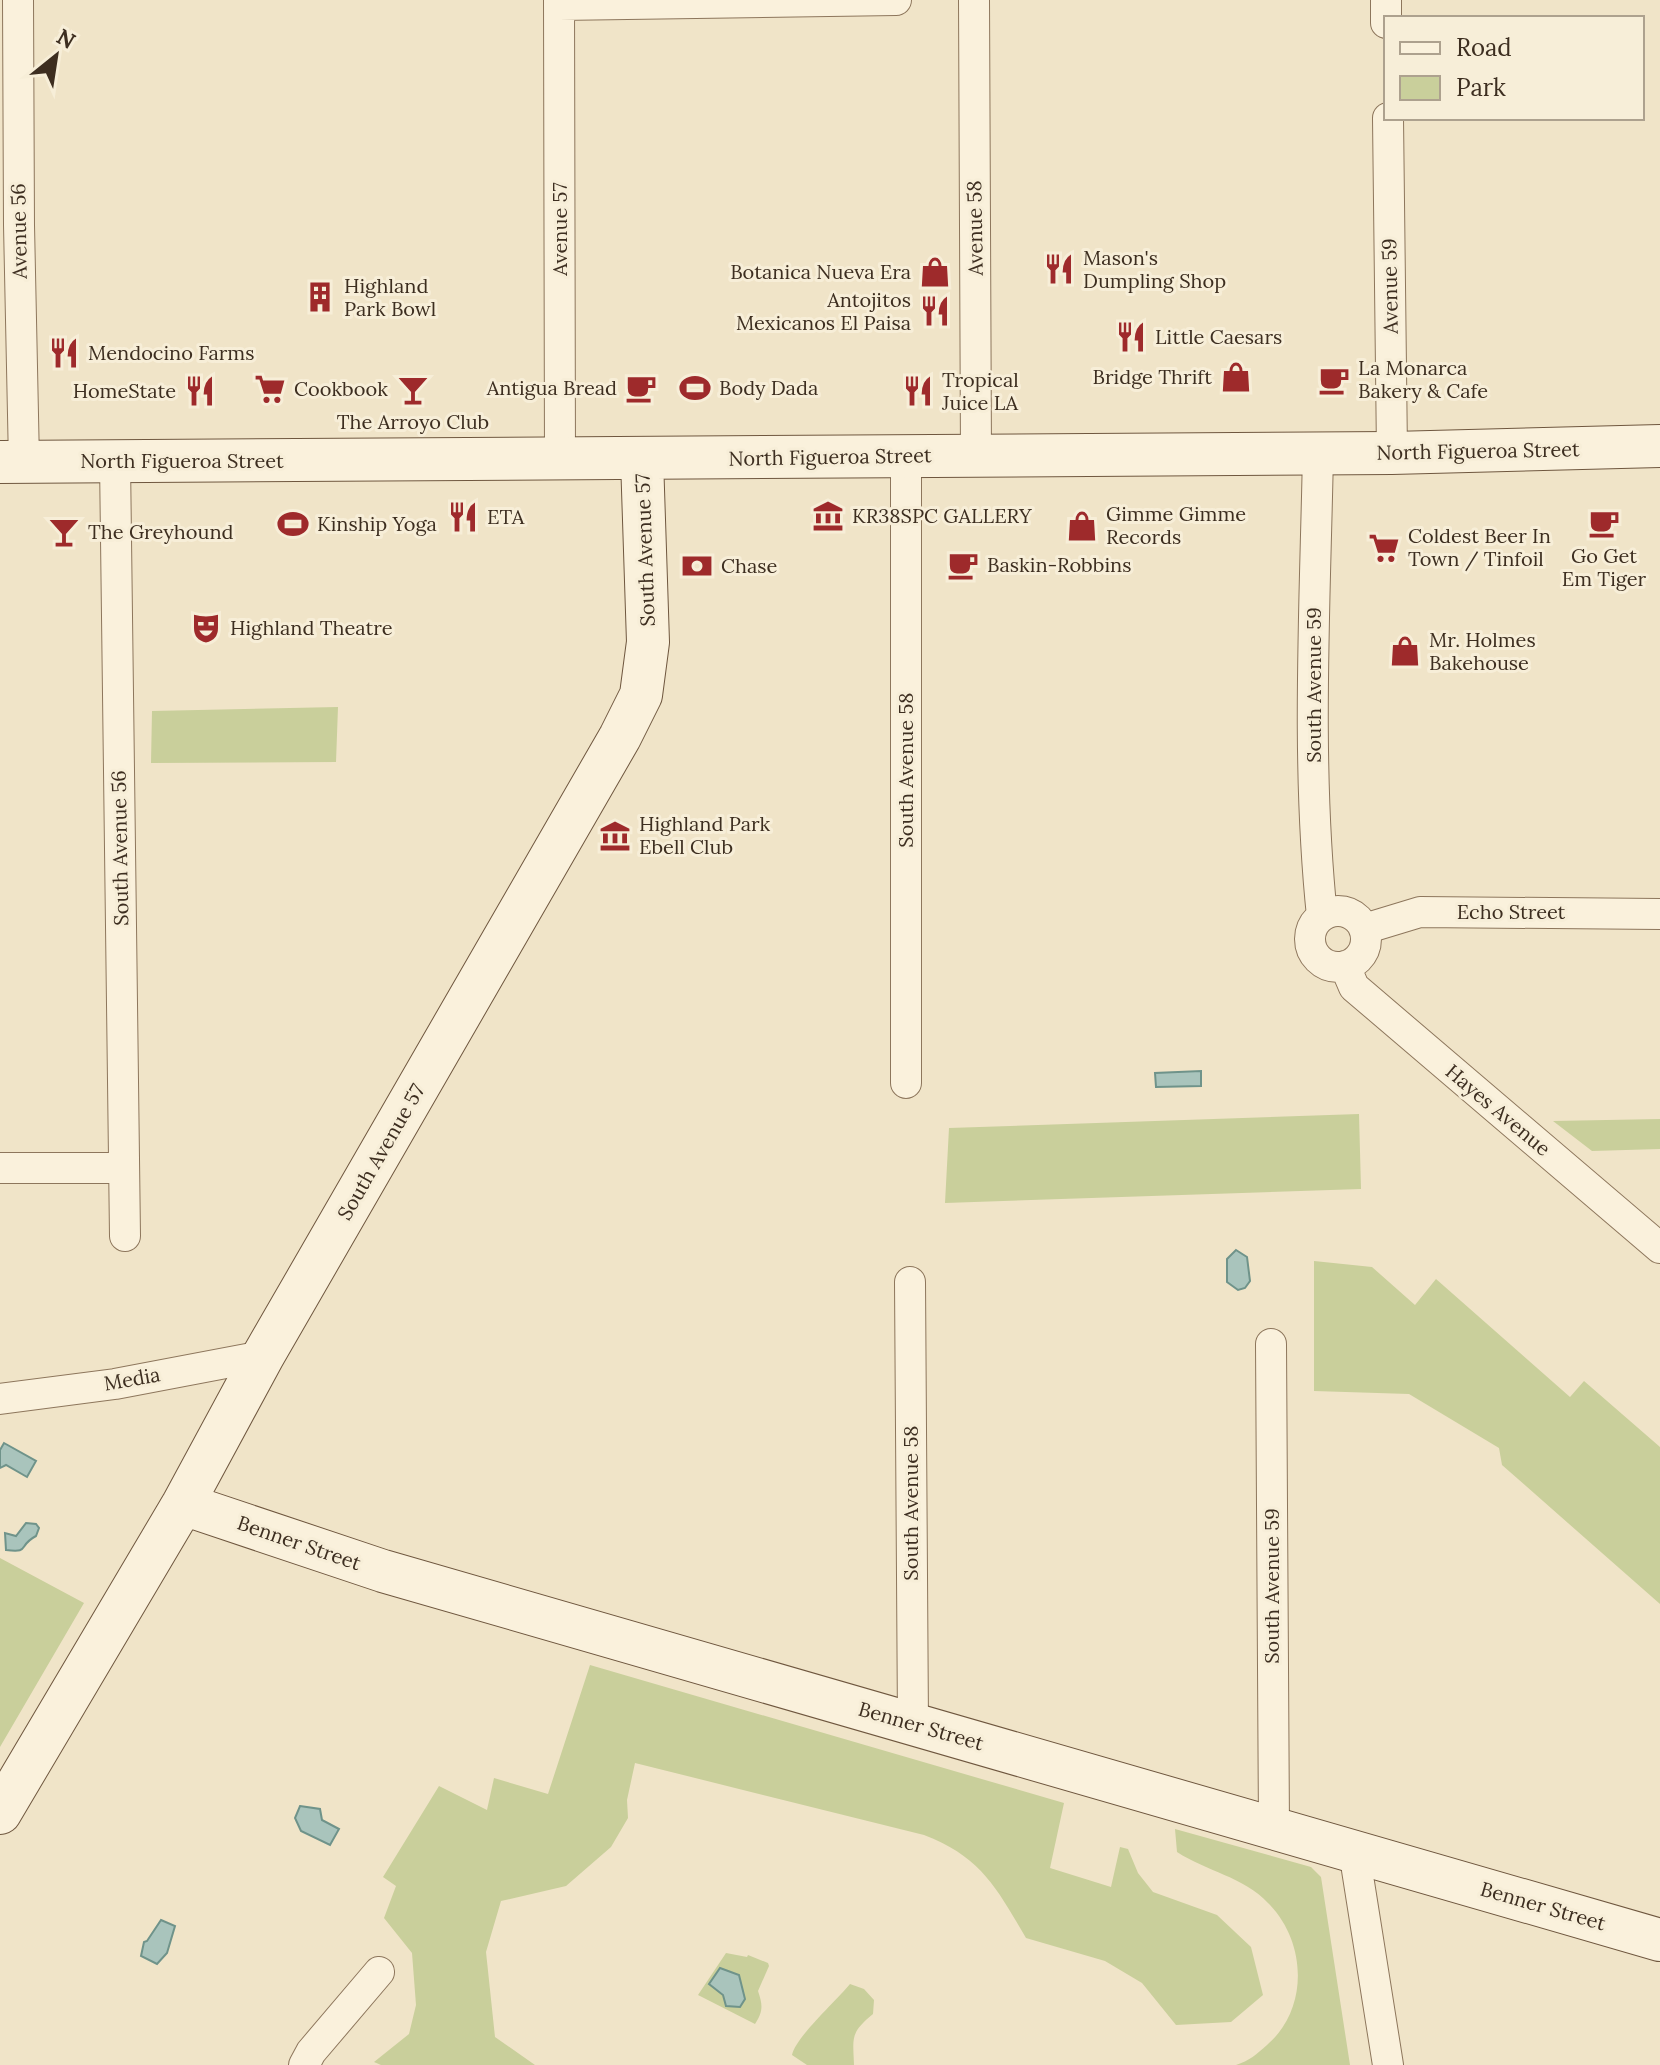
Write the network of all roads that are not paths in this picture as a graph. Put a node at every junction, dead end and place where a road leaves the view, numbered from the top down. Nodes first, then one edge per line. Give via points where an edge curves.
1 (18, 0) edge
2 (896, 0) edge
3 (974, 0) edge
4 (559, 3) edge
5 (1388, 120) edge
6 (1660, 446) edge
7 (1318, 453) junction
8 (1392, 453) junction
9 (976, 455) junction
10 (906, 457) junction
11 (560, 458) junction
12 (642, 459) junction
13 (115, 461) junction
14 (12, 462) edge
15 (1660, 914) edge
16 (1322, 916) junction
17 (1364, 929) junction
18 (1345, 966) junction
19 (906, 1083) dead end
20 (0, 1168) edge
21 (124, 1168) junction
22 (125, 1236) dead end
23 (1660, 1248) edge
24 (910, 1282) dead end
25 (1271, 1344) dead end
26 (263, 1356) junction
27 (0, 1399) edge
28 (183, 1504) junction
29 (913, 1723) junction
30 (0, 1813) edge
31 (1274, 1828) junction
32 (1354, 1851) junction
33 (1660, 1940) edge
34 (379, 1972) dead end
35 (304, 2065) edge
36 (1388, 2065) edge

1 - 14 street, Avenue 56
2 - 4 street
3 - 9 street, Avenue 58
4 - 11 street, Avenue 57
5 - 8 street, Avenue 59
6 - 8 street, North Figueroa Street
7 - 8 street, North Figueroa Street
7 - 9 street, North Figueroa Street
7 - 16 street, South Avenue 59 via 1312,684 1315,849
9 - 10 street, North Figueroa Street
10 - 12 street, North Figueroa Street
10 - 19 street, South Avenue 58
11 - 12 street, North Figueroa Street
11 - 13 street, North Figueroa Street
12 - 26 street, South Avenue 57 via 648,642 641,695
13 - 14 street, North Figueroa Street
13 - 21 street, South Avenue 56
15 - 17 street, Echo Street via 1420,912
16 - 17 street via 1346,912
16 - 18 street via 1311,932 1312,951 1325,964
17 - 18 street via 1364,948
18 - 23 street, Hayes Avenue via 1354,987
20 - 21 street
21 - 22 street, South Avenue 56
24 - 29 street, South Avenue 58
25 - 31 street, South Avenue 59
26 - 27 street, Media
26 - 28 street, South Avenue 57
28 - 29 street, Benner Street via 383,1571
28 - 30 street, South Avenue 57
29 - 31 street, Benner Street
31 - 32 street, Benner Street
32 - 33 street, Benner Street
32 - 36 street
34 - 35 street

